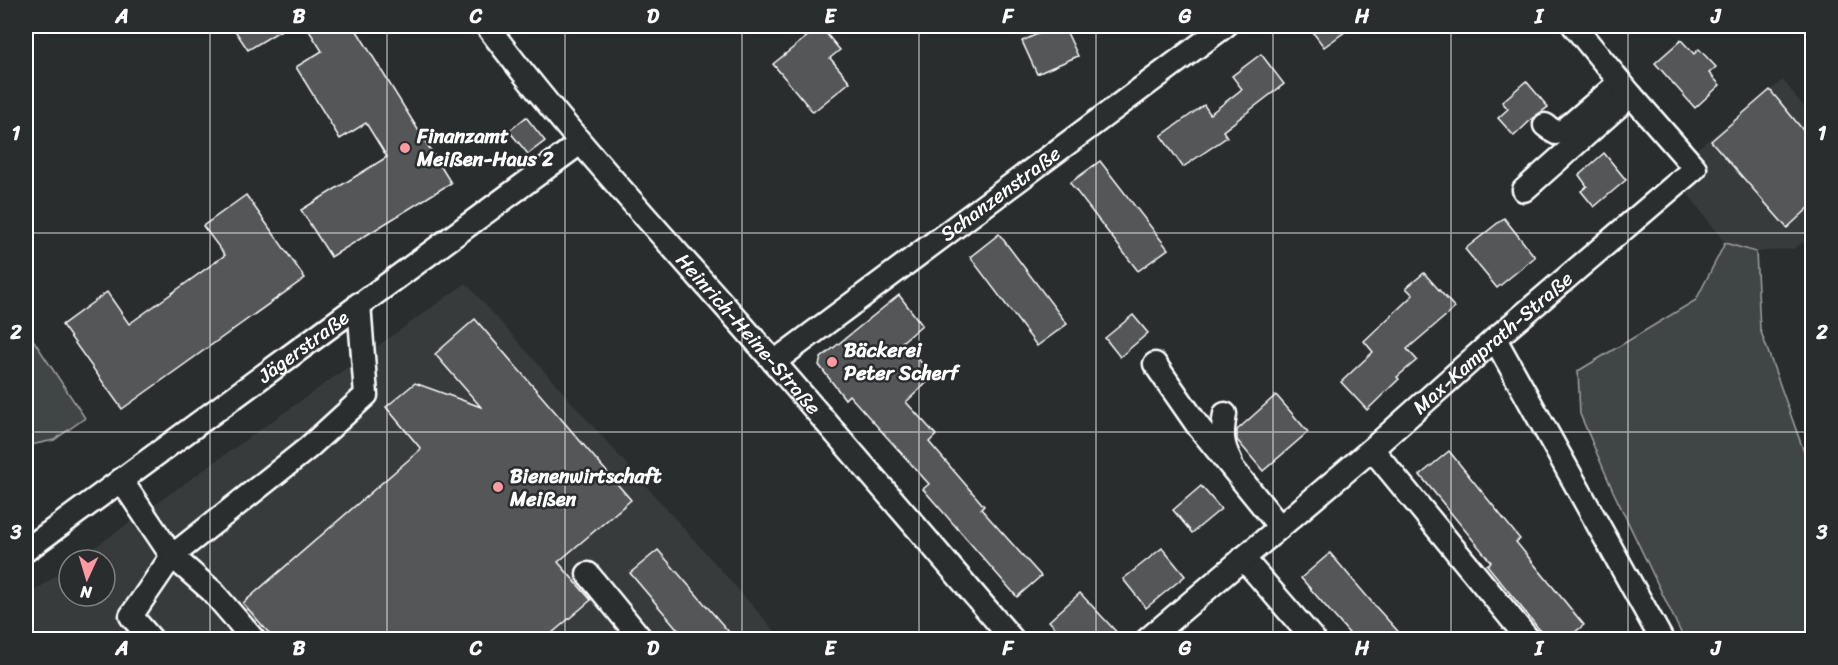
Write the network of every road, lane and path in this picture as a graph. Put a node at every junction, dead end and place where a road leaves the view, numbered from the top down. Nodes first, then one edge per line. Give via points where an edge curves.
1 (487, 26) edge
2 (1225, 26) edge
3 (1574, 26) edge
4 (1626, 88) junction
5 (1545, 125) dead end
6 (580, 143) junction
7 (1524, 190) dead end
8 (358, 304) junction
9 (1495, 339) junction
10 (774, 362) junction
11 (1155, 364) dead end
12 (1225, 414) dead end
13 (1372, 449) junction
14 (1241, 479) junction
15 (121, 480) junction
16 (1280, 527) junction
17 (26, 550) edge
18 (172, 556) junction
19 (1243, 558) junction
20 (588, 574) dead end
21 (153, 639) edge
22 (254, 639) edge
23 (642, 639) edge
24 (1013, 639) edge
25 (1147, 639) edge
26 (1314, 639) edge
27 (1529, 639) edge
28 (1662, 639) edge

1 - 6 street, Heinrich-Heine-Straße
2 - 10 street, Schanzenstraße
3 - 4 street, Max-Kamprath-Straße
4 - 5 street via 1563,131 1556,133
4 - 7 street
4 - 9 street, Max-Kamprath-Straße via 1695,168
6 - 8 street, Jägerstraße
6 - 10 street, Heinrich-Heine-Straße
8 - 15 street, Jägerstraße
8 - 18 street via 366,395 308,448
9 - 13 street, Max-Kamprath-Straße
9 - 28 street
10 - 24 street, Heinrich-Heine-Straße
11 - 14 street
12 - 14 street via 1222,440
13 - 16 street, Max-Kamprath-Straße
13 - 27 street
14 - 16 street
15 - 17 street, Jägerstraße
15 - 18 street
16 - 19 street, Max-Kamprath-Straße
18 - 21 street via 131,616
18 - 22 street via 212,591
19 - 25 street, Max-Kamprath-Straße
19 - 26 street
20 - 23 street

